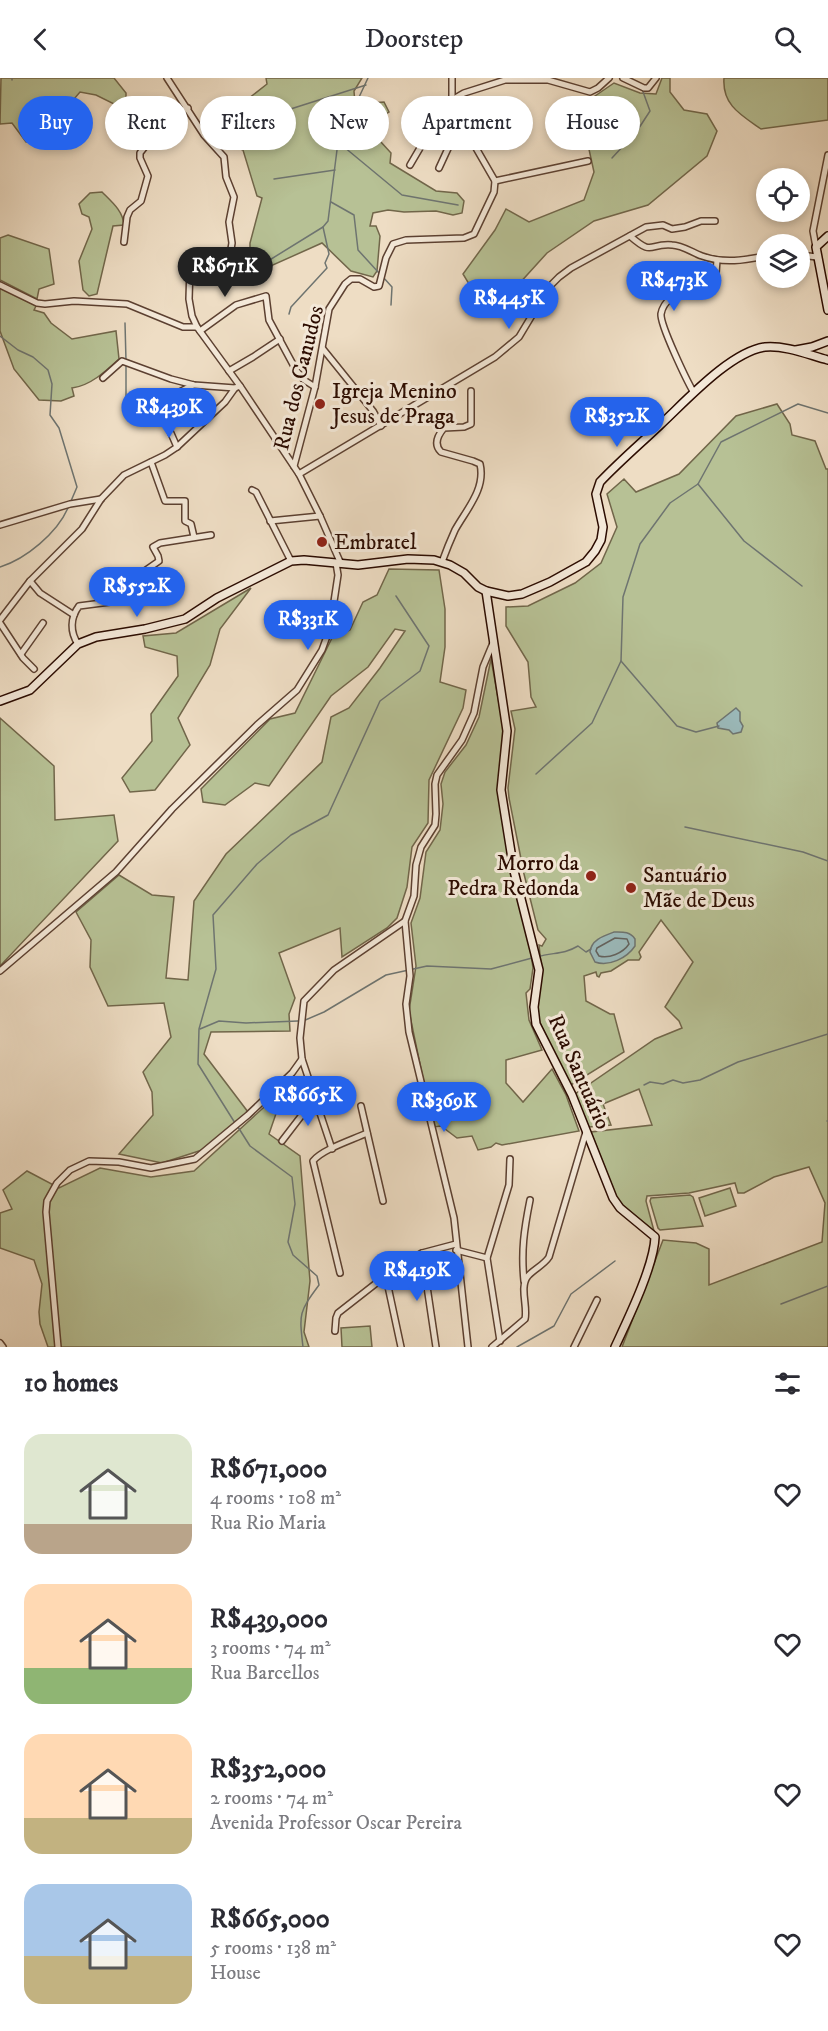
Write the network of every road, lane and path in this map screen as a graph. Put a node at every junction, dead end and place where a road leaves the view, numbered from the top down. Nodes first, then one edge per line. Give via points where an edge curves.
1 (167, 78) edge
2 (452, 78) edge
3 (609, 78) edge
4 (623, 78) edge
5 (656, 78) edge
6 (180, 96) edge
7 (452, 96) edge
8 (459, 96) edge
9 (188, 108) edge
10 (142, 150) edge
11 (419, 150) edge
12 (447, 150) edge
13 (477, 150) edge
14 (828, 155) edge
15 (588, 161) dead end
16 (410, 165) dead end
17 (439, 168) dead end
18 (495, 181) junction
19 (715, 221) dead end
20 (630, 236) junction
21 (828, 236) edge
22 (124, 242) dead end
23 (816, 247) junction
24 (810, 256) edge
25 (817, 257) junction
26 (756, 258) edge
27 (717, 260) junction
28 (0, 285) edge
29 (828, 310) edge
30 (199, 329) junction
31 (280, 339) junction
32 (828, 340) edge
33 (323, 348) junction
34 (792, 350) junction
35 (828, 360) edge
36 (229, 371) junction
37 (103, 378) dead end
38 (194, 385) junction
39 (237, 387) junction
40 (315, 387) junction
41 (471, 391) dead end
42 (694, 393) junction
43 (381, 426) junction
44 (177, 447) junction
45 (151, 462) junction
46 (294, 466) junction
47 (299, 474) junction
48 (252, 490) dead end
49 (101, 499) junction
50 (320, 516) junction
51 (270, 521) junction
52 (0, 525) edge
53 (211, 536) dead end
54 (194, 537) junction
55 (291, 561) junction
56 (442, 562) junction
57 (339, 563) junction
58 (30, 581) junction
59 (486, 591) junction
60 (498, 594) junction
61 (487, 607) junction
62 (74, 615) junction
63 (0, 622) edge
64 (44, 623) dead end
65 (493, 643) junction
66 (78, 644) junction
67 (21, 654) junction
68 (34, 669) dead end
69 (0, 701) edge
70 (405, 921) junction
71 (0, 970) edge
72 (302, 1059) junction
73 (315, 1098) junction
74 (361, 1106) dead end
75 (587, 1131) junction
76 (367, 1133) junction
77 (282, 1142) dead end
78 (332, 1149) junction
79 (510, 1159) dead end
80 (530, 1200) dead end
81 (383, 1201) dead end
82 (456, 1247) junction
83 (422, 1253) junction
84 (487, 1258) junction
85 (340, 1273) dead end
86 (386, 1277) junction
87 (524, 1283) junction
88 (597, 1300) dead end
89 (335, 1331) dead end
90 (500, 1341) junction
91 (0, 1343) edge
92 (3, 1347) edge
93 (58, 1347) edge
94 (401, 1347) edge
95 (436, 1347) edge
96 (468, 1347) edge
97 (492, 1347) edge
98 (574, 1347) edge
99 (615, 1347) edge

1 - 6 street
2 - 7 street
3 - 8 street via 590,92 548,80 505,81
4 - 5 street via 644,88
9 - 30 street via 204,135 224,157 234,197 229,222 231,249 197,259 190,267 189,299
10 - 22 street via 140,158 148,176 141,201 127,217
11 - 16 street
12 - 17 street
13 - 18 street
14 - 23 street via 813,231
15 - 18 street
18 - 33 street, Rua dos Canudos via 494,192 474,234 393,243 379,286 360,279 345,284 329,309
19 - 20 street via 672,229 663,225 646,227
20 - 27 street via 649,249 673,244
20 - 43 street via 559,277 540,300 519,337 495,357
21 - 23 main road
23 - 25 main road
24 - 25 street
25 - 29 main road
26 - 27 street
27 - 42 street via 716,273 672,297 661,316 669,343
28 - 30 street via 37,303 127,304 181,326
30 - 31 street via 236,305 266,296 269,320
30 - 36 street
31 - 36 street
31 - 40 street via 296,370
32 - 34 main road via 812,348
33 - 40 street, Rua dos Canudos
33 - 43 street
34 - 35 main road
34 - 42 main road via 767,347 749,351
36 - 39 street
37 - 38 street via 122,361
38 - 39 street
38 - 44 street via 162,401
39 - 44 street
39 - 46 street
40 - 46 street, Rua dos Canudos
41 - 56 street via 471,424 444,428 436,446 441,452 473,460 482,470 472,504
42 - 60 main road via 600,482 596,494 603,527 601,540 586,562 533,590 508,596
43 - 47 street
44 - 45 street
45 - 49 street via 124,475
45 - 54 street via 165,501 185,501 185,521 191,525
46 - 47 street
47 - 50 street
48 - 51 street
49 - 52 street
49 - 58 street via 82,529
50 - 51 street
50 - 57 street
51 - 55 street
53 - 54 street
54 - 62 street via 156,545 153,547 159,561 136,577 126,593 110,602 82,605
55 - 57 main road
55 - 66 main road via 217,598 185,619
56 - 57 main road via 408,559 368,565
56 - 59 main road
57 - 71 street via 330,628 322,650 297,690 172,809 116,872
58 - 62 street via 46,598
58 - 63 street
59 - 60 main road
59 - 61 main road, Rua Santuário
60 - 61 main road
61 - 65 main road, Rua Santuário
62 - 66 street via 72,629
63 - 67 street
64 - 67 street
65 - 70 street via 483,667 474,713 462,740 437,775 435,825 420,847 414,896
65 - 75 main road, Rua Santuário via 507,731 501,790 514,871 539,970 534,1015
66 - 69 main road via 30,690
67 - 68 street
70 - 72 street via 334,970 304,1001
70 - 82 street via 410,976 406,1004 409,1032 454,1218
72 - 73 street
72 - 93 street via 248,1115 195,1159 151,1168 89,1161 70,1170 57,1183 46,1212
73 - 77 street
73 - 78 street
74 - 76 street
75 - 87 street via 549,1257
75 - 99 main road, Rua Santuário via 613,1198 655,1237 650,1263
76 - 78 street
76 - 81 street
78 - 85 street via 313,1161
79 - 84 street via 508,1185
80 - 87 street via 523,1239
82 - 83 street
82 - 84 street
82 - 96 street
83 - 86 street
83 - 95 street
84 - 90 street
86 - 89 street via 338,1313
86 - 94 street
87 - 90 street via 525,1319
88 - 98 street
90 - 97 street
91 - 92 street

